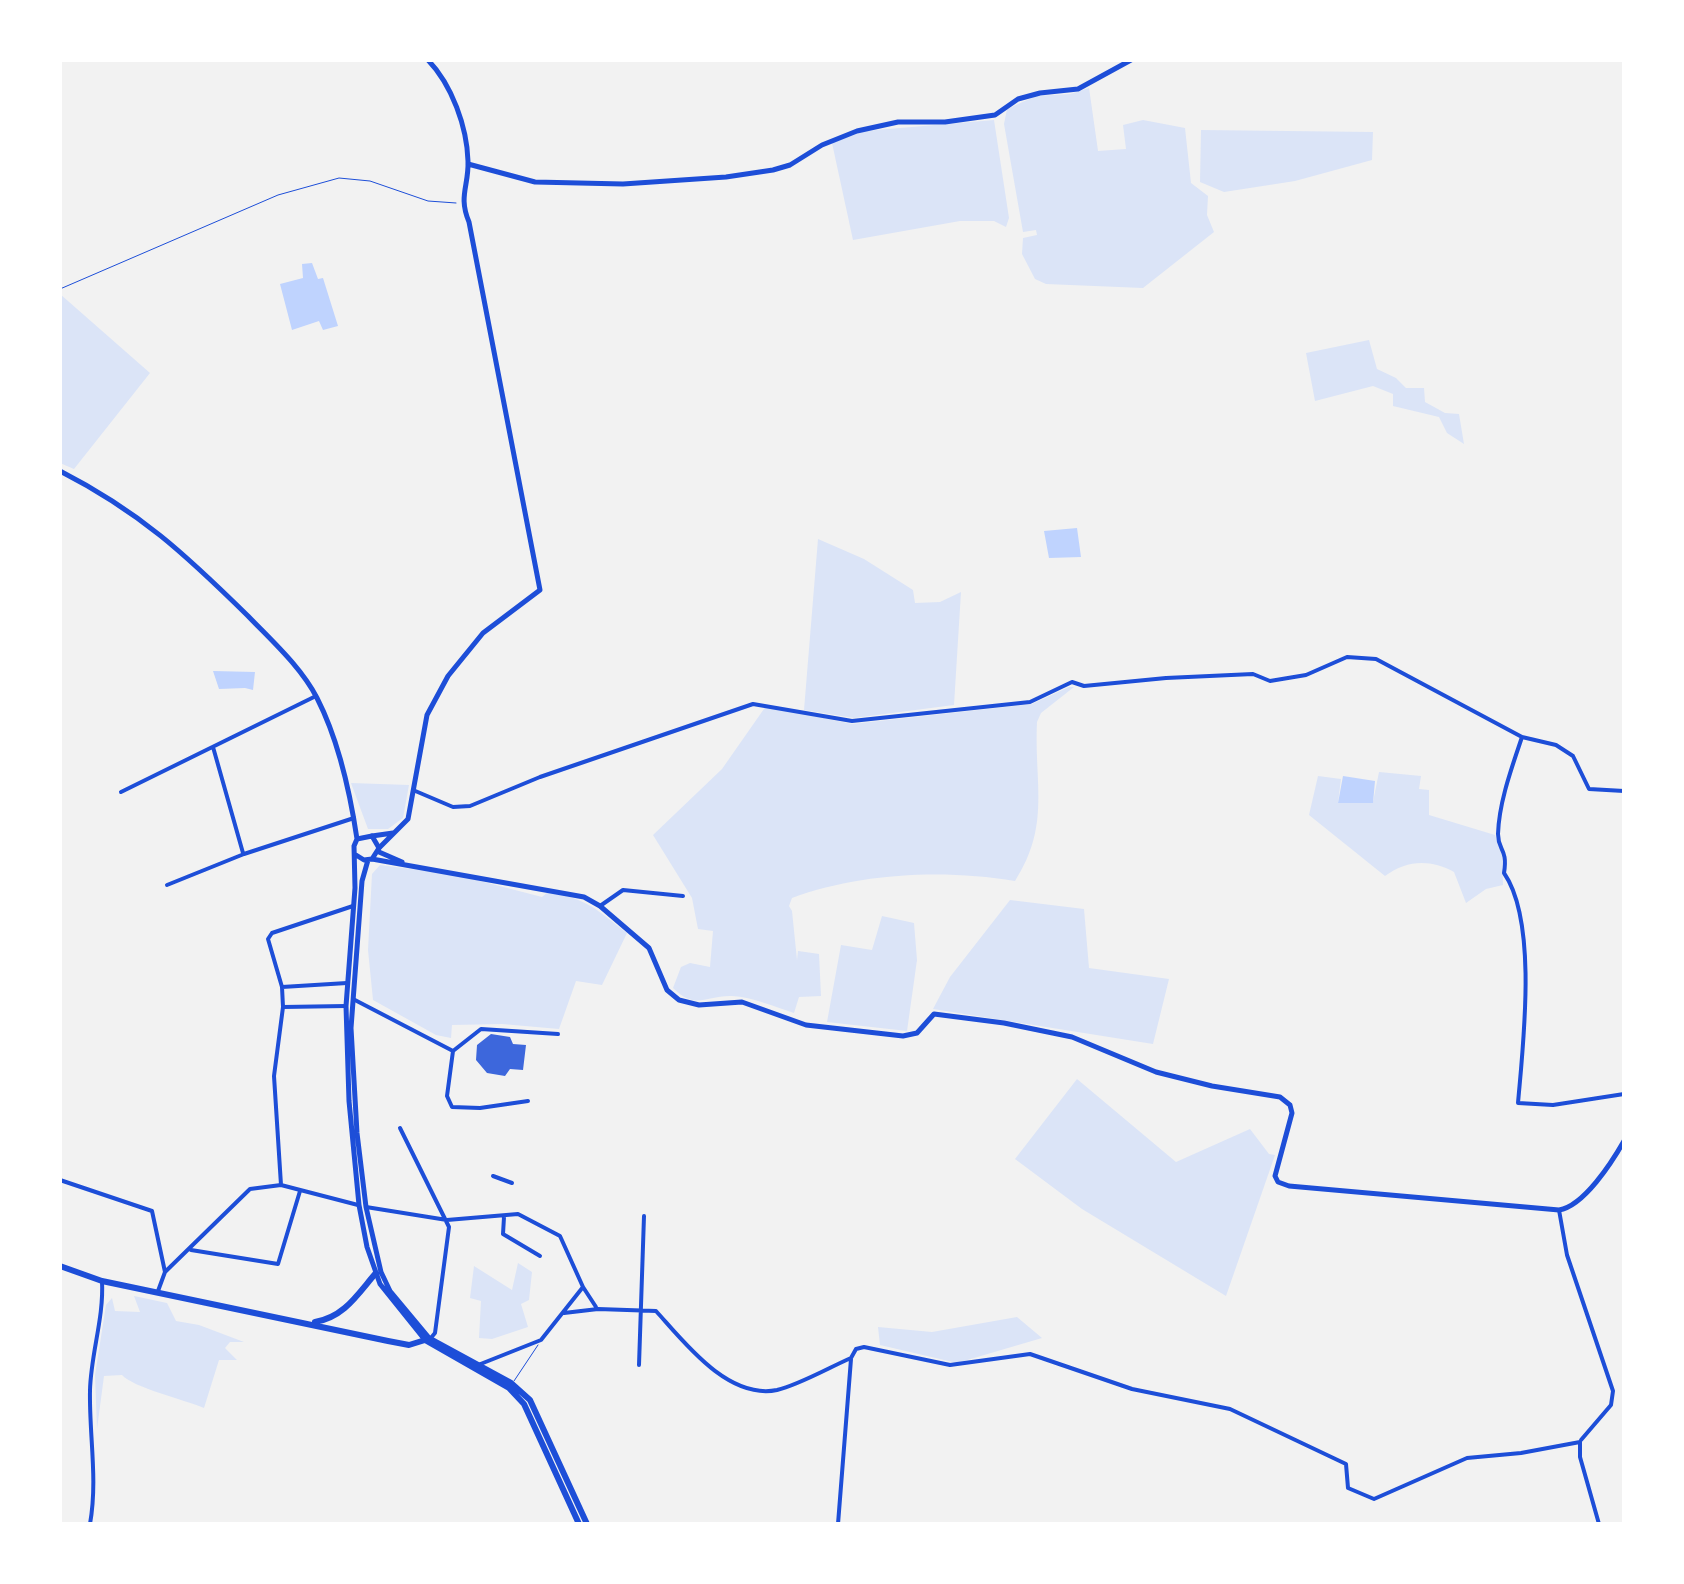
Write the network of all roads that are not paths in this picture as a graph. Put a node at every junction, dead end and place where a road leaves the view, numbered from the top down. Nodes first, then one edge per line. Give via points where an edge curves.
1 (428, 60) edge
2 (1131, 60) edge
3 (468, 164) junction
4 (60, 472) edge
5 (316, 696) junction
6 (1522, 737) junction
7 (213, 747) junction
8 (413, 790) junction
9 (1624, 791) edge
10 (122, 792) dead end
11 (354, 818) junction
12 (396, 833) junction
13 (369, 835) junction
14 (357, 839) junction
15 (379, 850) junction
16 (244, 854) junction
17 (355, 854) junction
18 (370, 860) junction
19 (404, 863) junction
20 (167, 884) dead end
21 (683, 896) dead end
22 (354, 906) junction
23 (600, 906) junction
24 (348, 983) junction
25 (282, 987) junction
26 (350, 998) junction
27 (346, 1006) junction
28 (283, 1007) junction
29 (558, 1034) dead end
30 (453, 1051) junction
31 (1624, 1094) edge
32 (528, 1102) dead end
33 (400, 1128) dead end
34 (1624, 1141) edge
35 (493, 1176) dead end
36 (60, 1180) edge
37 (512, 1183) dead end
38 (281, 1184) junction
39 (300, 1191) junction
40 (362, 1206) junction
41 (1559, 1210) junction
42 (504, 1215) junction
43 (644, 1216) dead end
44 (447, 1220) junction
45 (190, 1250) junction
46 (540, 1256) dead end
47 (60, 1266) edge
48 (165, 1272) junction
49 (376, 1274) junction
50 (102, 1281) junction
51 (583, 1287) junction
52 (158, 1294) junction
53 (598, 1309) junction
54 (344, 1312) junction
55 (640, 1312) junction
56 (564, 1313) junction
57 (309, 1323) junction
58 (348, 1332) junction
59 (428, 1340) junction
60 (541, 1340) junction
61 (851, 1358) junction
62 (477, 1365) junction
63 (639, 1365) dead end
64 (512, 1383) junction
65 (1580, 1442) junction
66 (90, 1524) edge
67 (579, 1524) edge
68 (587, 1524) edge
69 (838, 1524) edge
70 (1599, 1524) edge

1 - 3 street via 454,100
2 - 3 street via 1078,89 1018,99 994,115 857,130 773,170 623,184 534,182
3 - 8 street via 461,204 540,590 483,633 448,676 427,715
4 - 5 street via 118,502 180,549 274,643
5 - 7 street
5 - 11 street
6 - 8 street via 1376,659 1354,656 1270,682 1254,674 1072,682 1030,702 852,721 753,704 470,806 453,808
6 - 9 street via 1574,756 1590,788
6 - 31 street via 1498,838 1523,944 1518,1103
7 - 10 street
7 - 16 street
8 - 12 street via 408,819
11 - 13 street
11 - 14 street
11 - 16 street
12 - 13 street
12 - 15 street
13 - 14 street
13 - 15 street
14 - 17 street
15 - 18 street
15 - 19 street
16 - 20 street
17 - 18 street
17 - 22 street
18 - 19 street
18 - 26 street
19 - 23 street via 576,895
21 - 23 street via 623,890
22 - 24 street
22 - 25 street via 272,933
23 - 41 street via 649,948 666,990 687,1003 742,1002 806,1024 895,1035 916,1034 937,1014 1058,1034 1156,1072 1286,1100 1292,1113 1275,1176 1282,1184
24 - 25 street
24 - 26 street
25 - 28 street
26 - 27 street
26 - 30 street
26 - 40 street
27 - 28 street
27 - 40 street
28 - 38 street via 274,1076
29 - 30 street via 481,1029
30 - 32 street via 447,1096 452,1107
33 - 44 street
34 - 41 street via 1604,1174 1570,1208
35 - 37 street
36 - 48 street via 152,1211
38 - 39 street
38 - 45 street via 250,1189
39 - 40 street
39 - 45 street via 278,1264
40 - 44 street
40 - 49 street
40 - 59 street via 390,1291
41 - 65 street via 1567,1255 1614,1391
42 - 44 street
42 - 46 street via 503,1234
42 - 51 street via 518,1214 560,1236
43 - 55 street
44 - 59 street via 438,1315
45 - 48 street
47 - 50 main road
48 - 52 street
49 - 54 main road
49 - 59 street via 394,1306
50 - 52 main road
50 - 66 street via 90,1389
51 - 53 street
51 - 56 street
52 - 57 main road
53 - 55 street
53 - 56 street
54 - 57 main road
54 - 58 main road
55 - 61 street via 656,1310 703,1364 754,1388 777,1390
55 - 63 street
56 - 60 street
57 - 58 main road
58 - 59 main road via 409,1345
59 - 62 main road
59 - 67 main road via 524,1404
60 - 62 street
60 - 64 lane
61 - 65 street via 856,1348 950,1364 1030,1354 1132,1389 1239,1412 1346,1464 1348,1488 1374,1499 1467,1458
61 - 69 street
62 - 64 main road
64 - 68 main road via 530,1400
65 - 70 street

